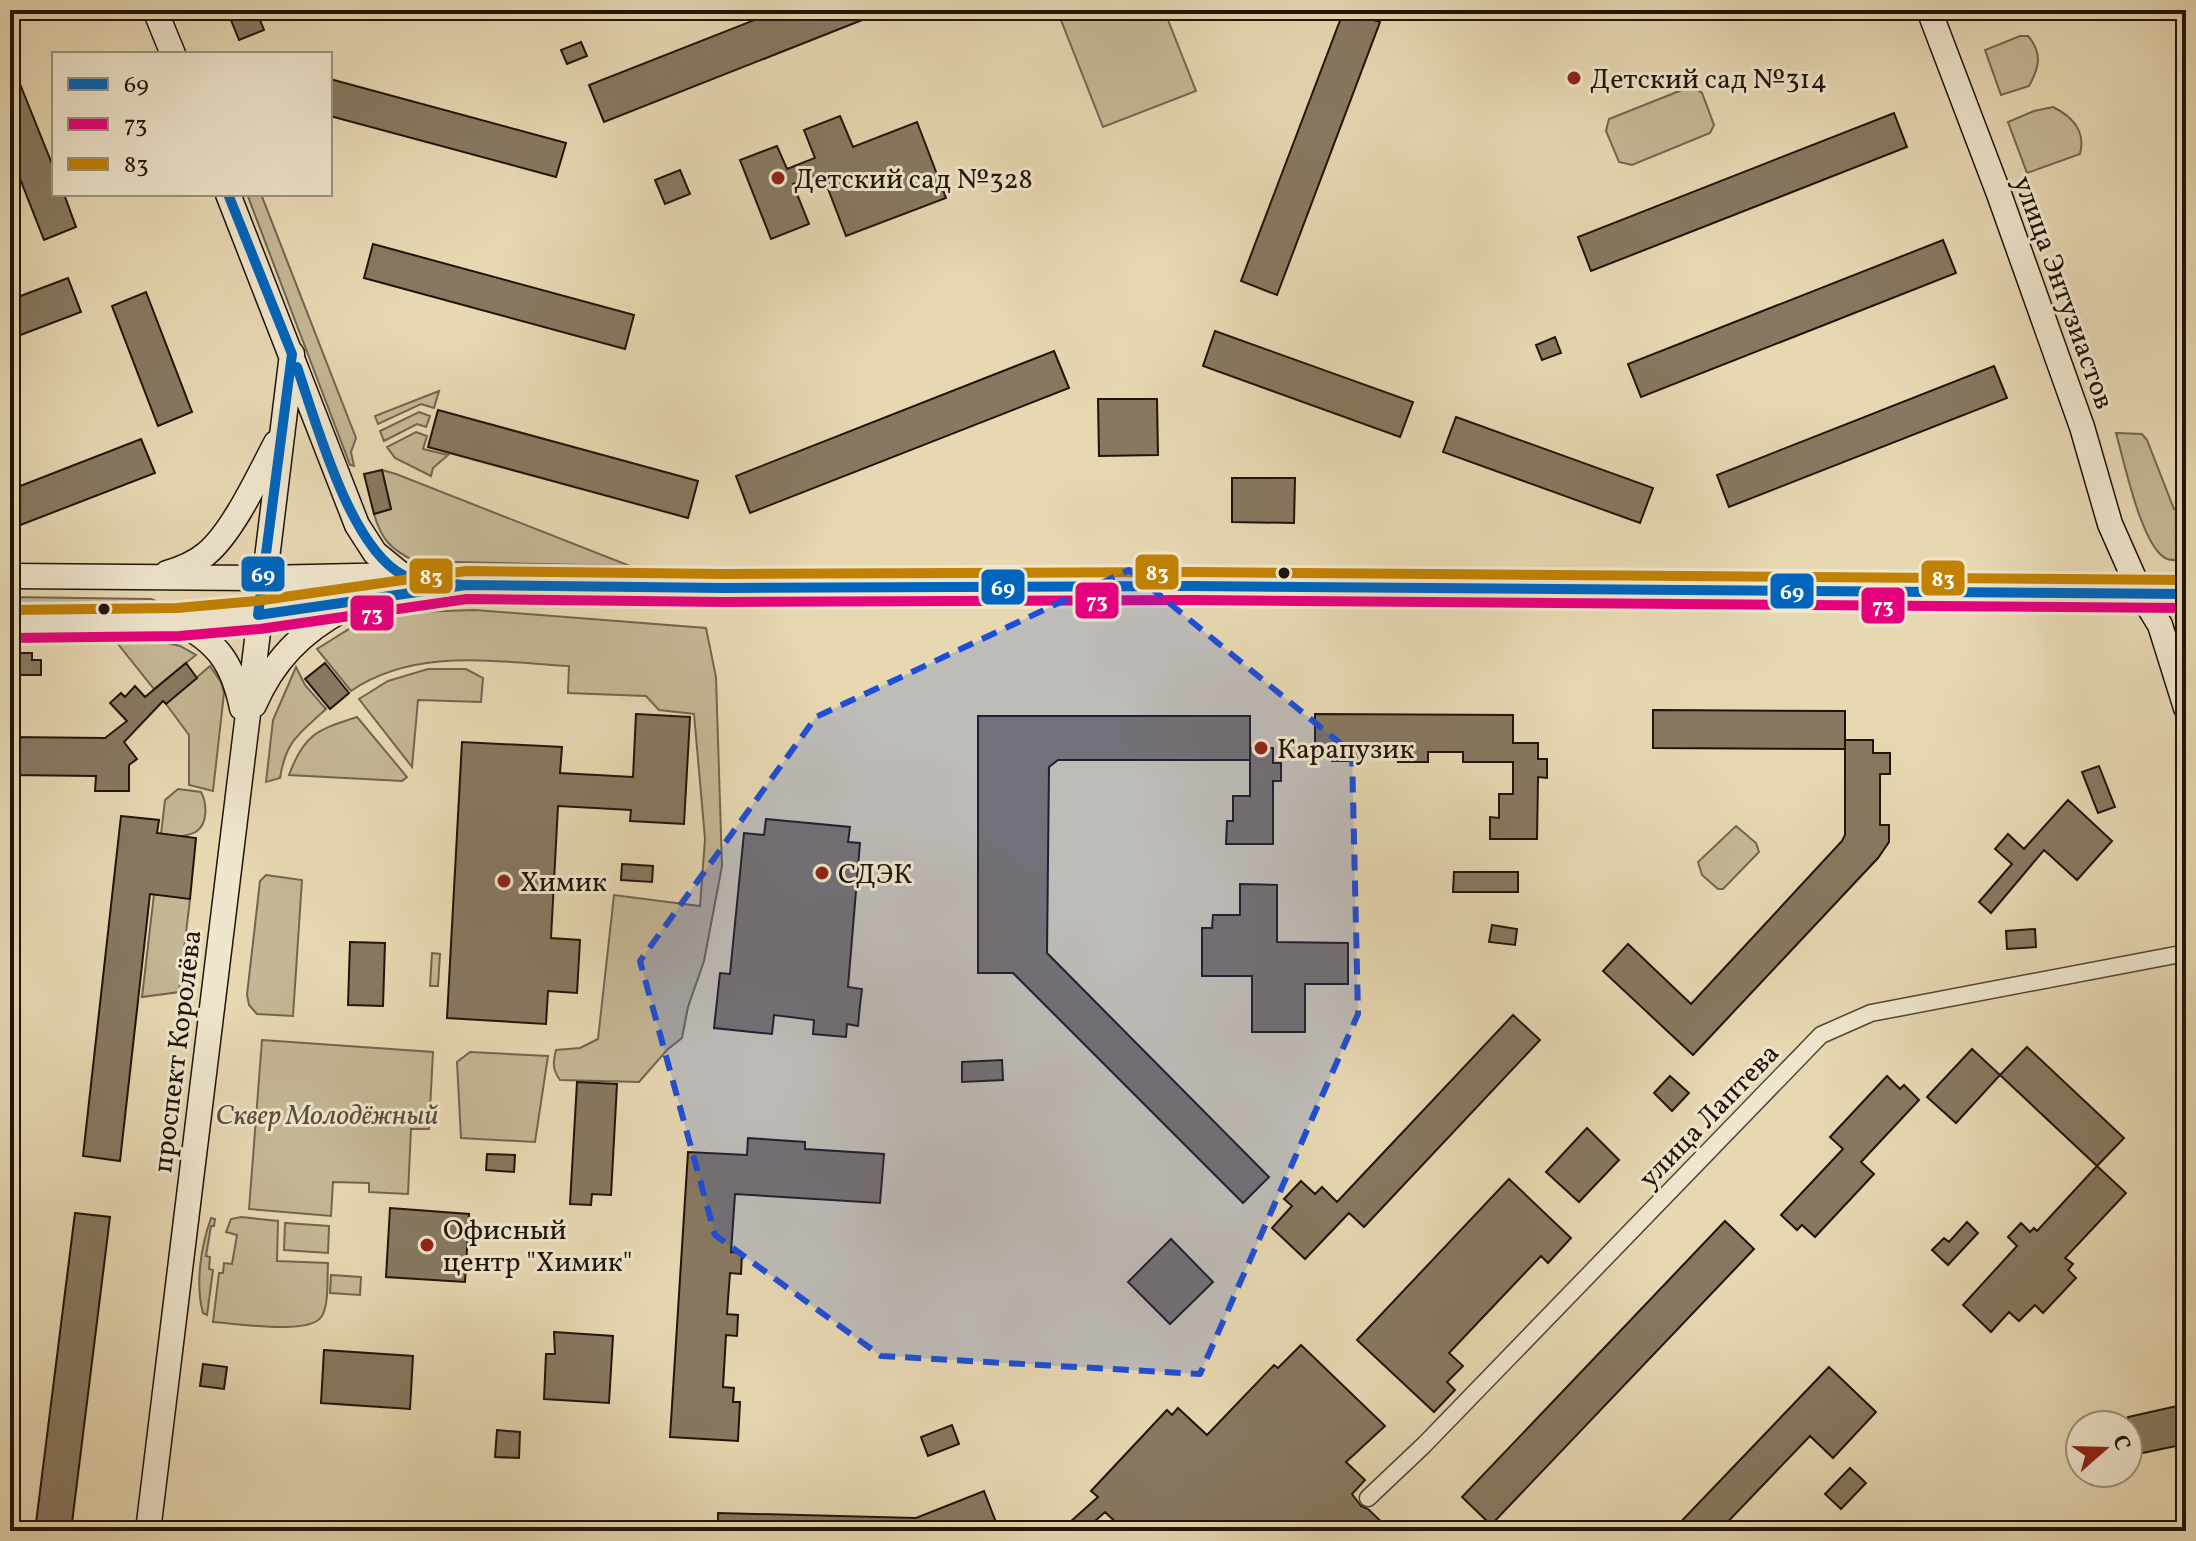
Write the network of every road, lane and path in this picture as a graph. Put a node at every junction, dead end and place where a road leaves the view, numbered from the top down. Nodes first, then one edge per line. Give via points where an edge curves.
1 (155, 10) edge
2 (1929, 10) edge
3 (172, 52) edge
4 (229, 196) edge
5 (292, 354) junction
6 (283, 431) junction
7 (402, 575) junction
8 (10, 576) edge
9 (153, 577) junction
10 (265, 578) junction
11 (466, 585) junction
12 (2141, 594) junction
13 (2186, 594) edge
14 (369, 599) junction
15 (258, 615) junction
16 (178, 622) junction
17 (10, 624) edge
18 (2186, 708) edge
19 (245, 726) junction
20 (2186, 953) edge
21 (1368, 1498) dead end
22 (148, 1531) edge

1 - 3 main road
2 - 12 main road, улица Энтузиастов via 2082,427 2110,524
4 - 5 main road
5 - 6 main road, проспект Королёва
5 - 7 main road via 357,525 375,553
6 - 9 main road via 223,536 207,554
6 - 10 main road, проспект Королёва
7 - 10 main road
7 - 11 main road
8 - 9 main road
9 - 10 main road
10 - 15 main road, проспект Королёва
11 - 12 main road
11 - 14 main road
12 - 13 main road
12 - 18 main road, улица Энтузиастов via 2160,625
14 - 15 main road
14 - 19 main road via 302,635 269,676
15 - 16 main road
15 - 19 main road, проспект Королёва
16 - 17 main road
16 - 19 main road via 222,654 236,684
19 - 22 main road, проспект Королёва
20 - 21 street, улица Лаптева via 1871,1013 1821,1035

